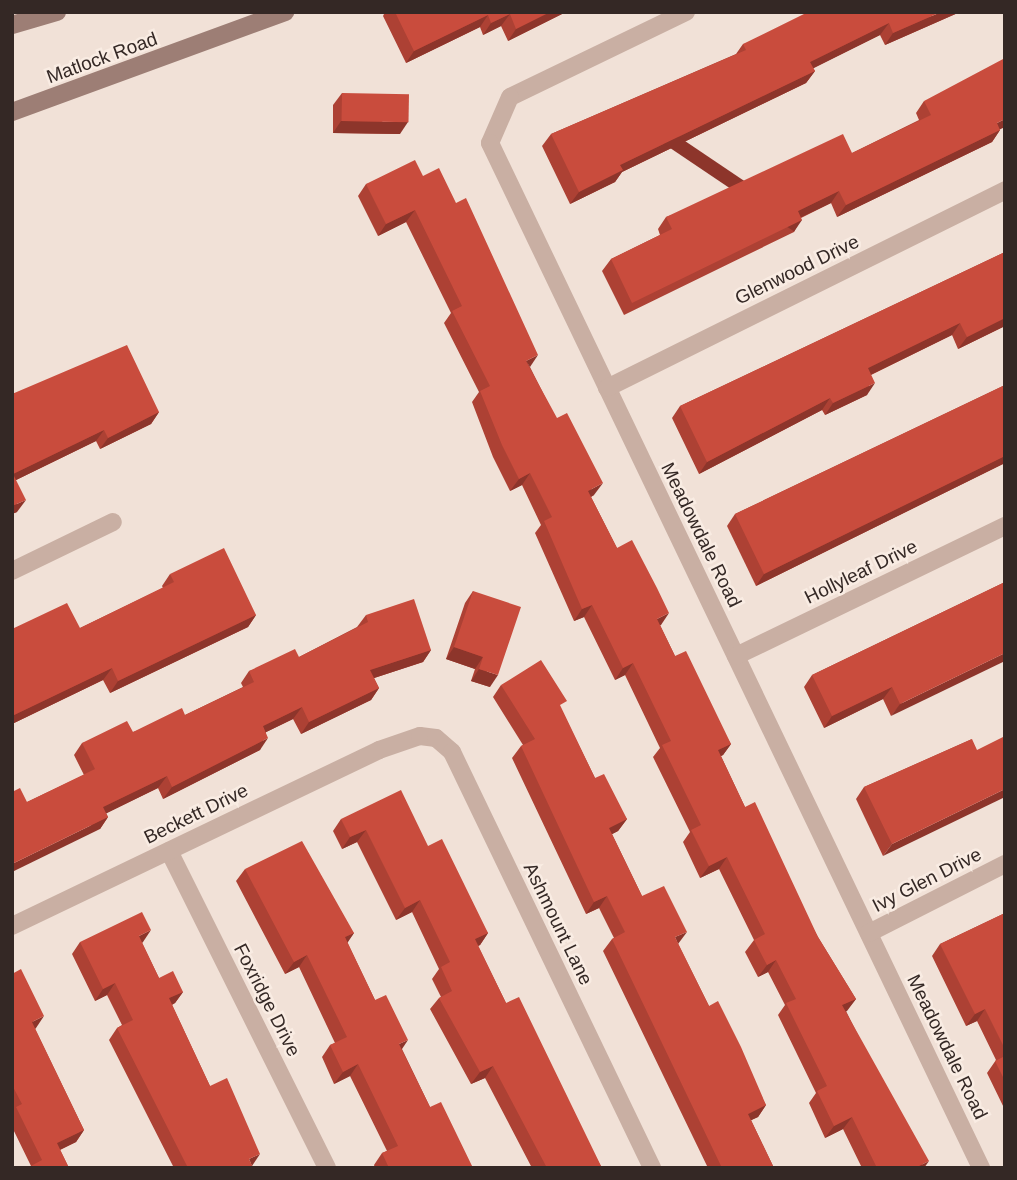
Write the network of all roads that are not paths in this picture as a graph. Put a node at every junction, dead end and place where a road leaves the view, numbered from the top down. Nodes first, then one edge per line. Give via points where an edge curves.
1 (57, 12) edge
2 (285, 12) edge
3 (686, 12) edge
4 (12, 25) edge
5 (12, 113) edge
6 (1005, 190) edge
7 (607, 388) junction
8 (113, 522) dead end
9 (1005, 526) edge
10 (12, 571) edge
11 (736, 656) junction
12 (399, 744) joint
13 (169, 851) junction
14 (1005, 864) edge
15 (12, 926) edge
16 (869, 933) junction
17 (327, 1168) edge
18 (652, 1168) edge
19 (981, 1168) edge

1 - 4 main road
2 - 5 main road, Matlock Road
3 - 7 street, Meadowdale Road via 510,97 490,144
6 - 7 street, Glenwood Drive
7 - 11 street, Meadowdale Road
8 - 10 street
9 - 11 street, Hollyleaf Drive
11 - 16 street, Meadowdale Road
12 - 13 street, Beckett Drive
12 - 18 street, Ashmount Lane via 428,737 452,752
13 - 15 street, Beckett Drive
13 - 17 street, Foxridge Drive
14 - 16 street, Ivy Glen Drive
16 - 19 street, Meadowdale Road

